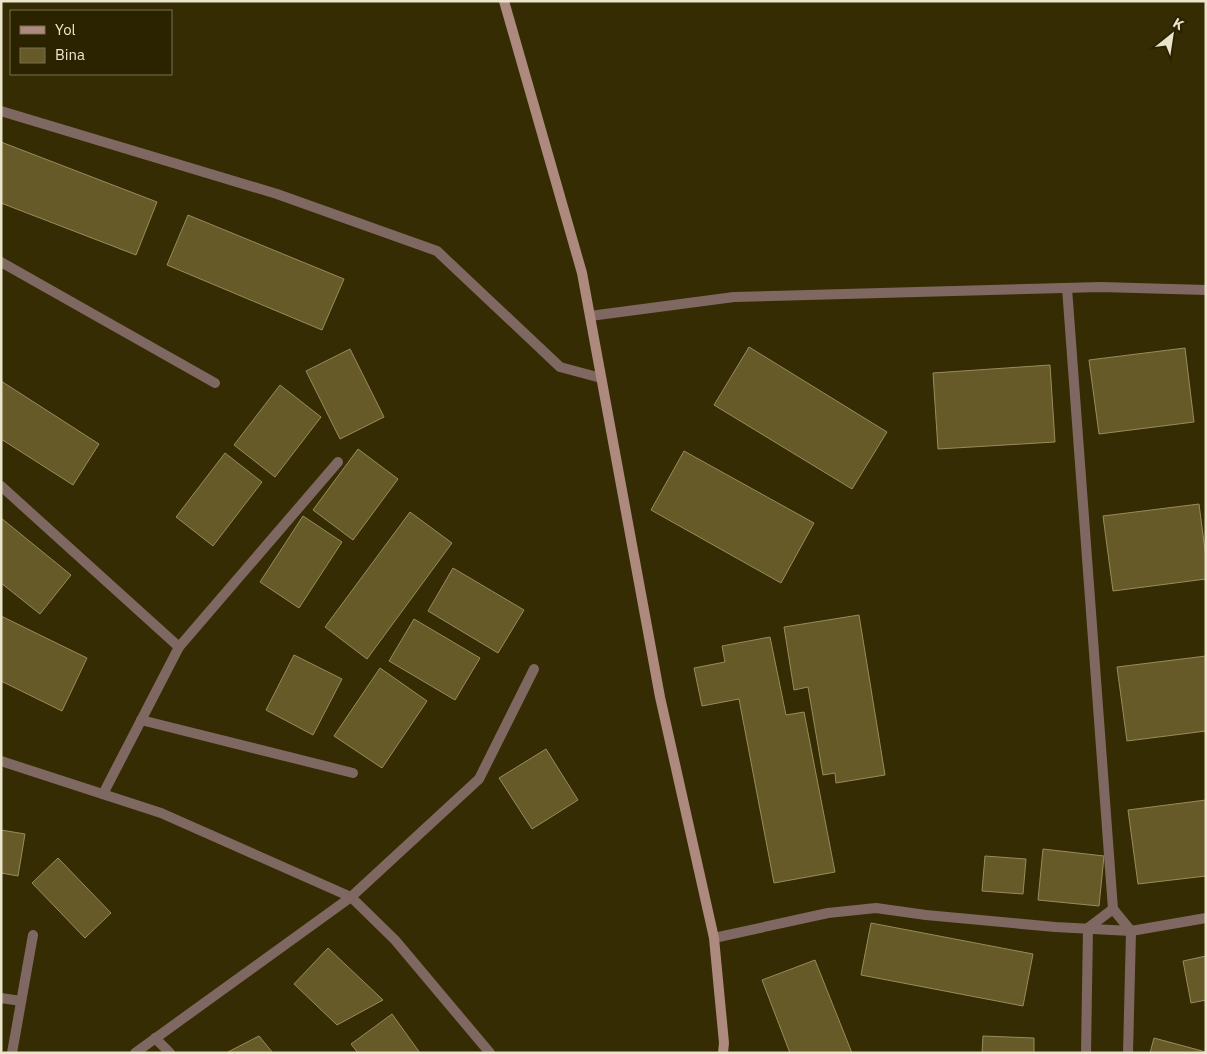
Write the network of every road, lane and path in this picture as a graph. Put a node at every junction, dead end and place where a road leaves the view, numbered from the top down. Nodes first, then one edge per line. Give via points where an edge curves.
1 (504, 1) edge
2 (1, 111) edge
3 (1, 262) edge
4 (1067, 288) junction
5 (1206, 290) edge
6 (590, 316) junction
7 (601, 378) junction
8 (215, 383) dead end
9 (338, 462) dead end
10 (1, 486) edge
11 (179, 647) junction
12 (534, 669) dead end
13 (141, 720) junction
14 (1, 761) edge
15 (353, 773) dead end
16 (103, 794) junction
17 (351, 897) junction
18 (1113, 909) junction
19 (1206, 918) edge
20 (1088, 928) junction
21 (1131, 931) junction
22 (33, 935) dead end
23 (714, 938) junction
24 (1, 998) edge
25 (21, 1001) junction
26 (155, 1038) junction
27 (12, 1053) edge
28 (135, 1053) edge
29 (170, 1053) edge
30 (490, 1053) edge
31 (723, 1053) edge
32 (1086, 1053) edge
33 (1128, 1053) edge

1 - 6 street via 582,272
2 - 7 street via 277,194 437,251 560,367
3 - 8 street
4 - 5 street
4 - 6 street via 734,297
4 - 18 street
6 - 7 street
7 - 23 street via 660,697
9 - 11 street
10 - 11 street
11 - 13 street
12 - 17 street via 479,779
13 - 15 street
13 - 16 street
14 - 16 street
16 - 17 street via 161,813
17 - 26 street
17 - 30 street via 395,940
18 - 20 street
18 - 21 street
19 - 21 street
20 - 21 street
20 - 23 street via 876,908 828,913
20 - 32 street
21 - 33 street
22 - 25 street
23 - 31 street
24 - 25 street
25 - 27 street
26 - 28 street
26 - 29 street

